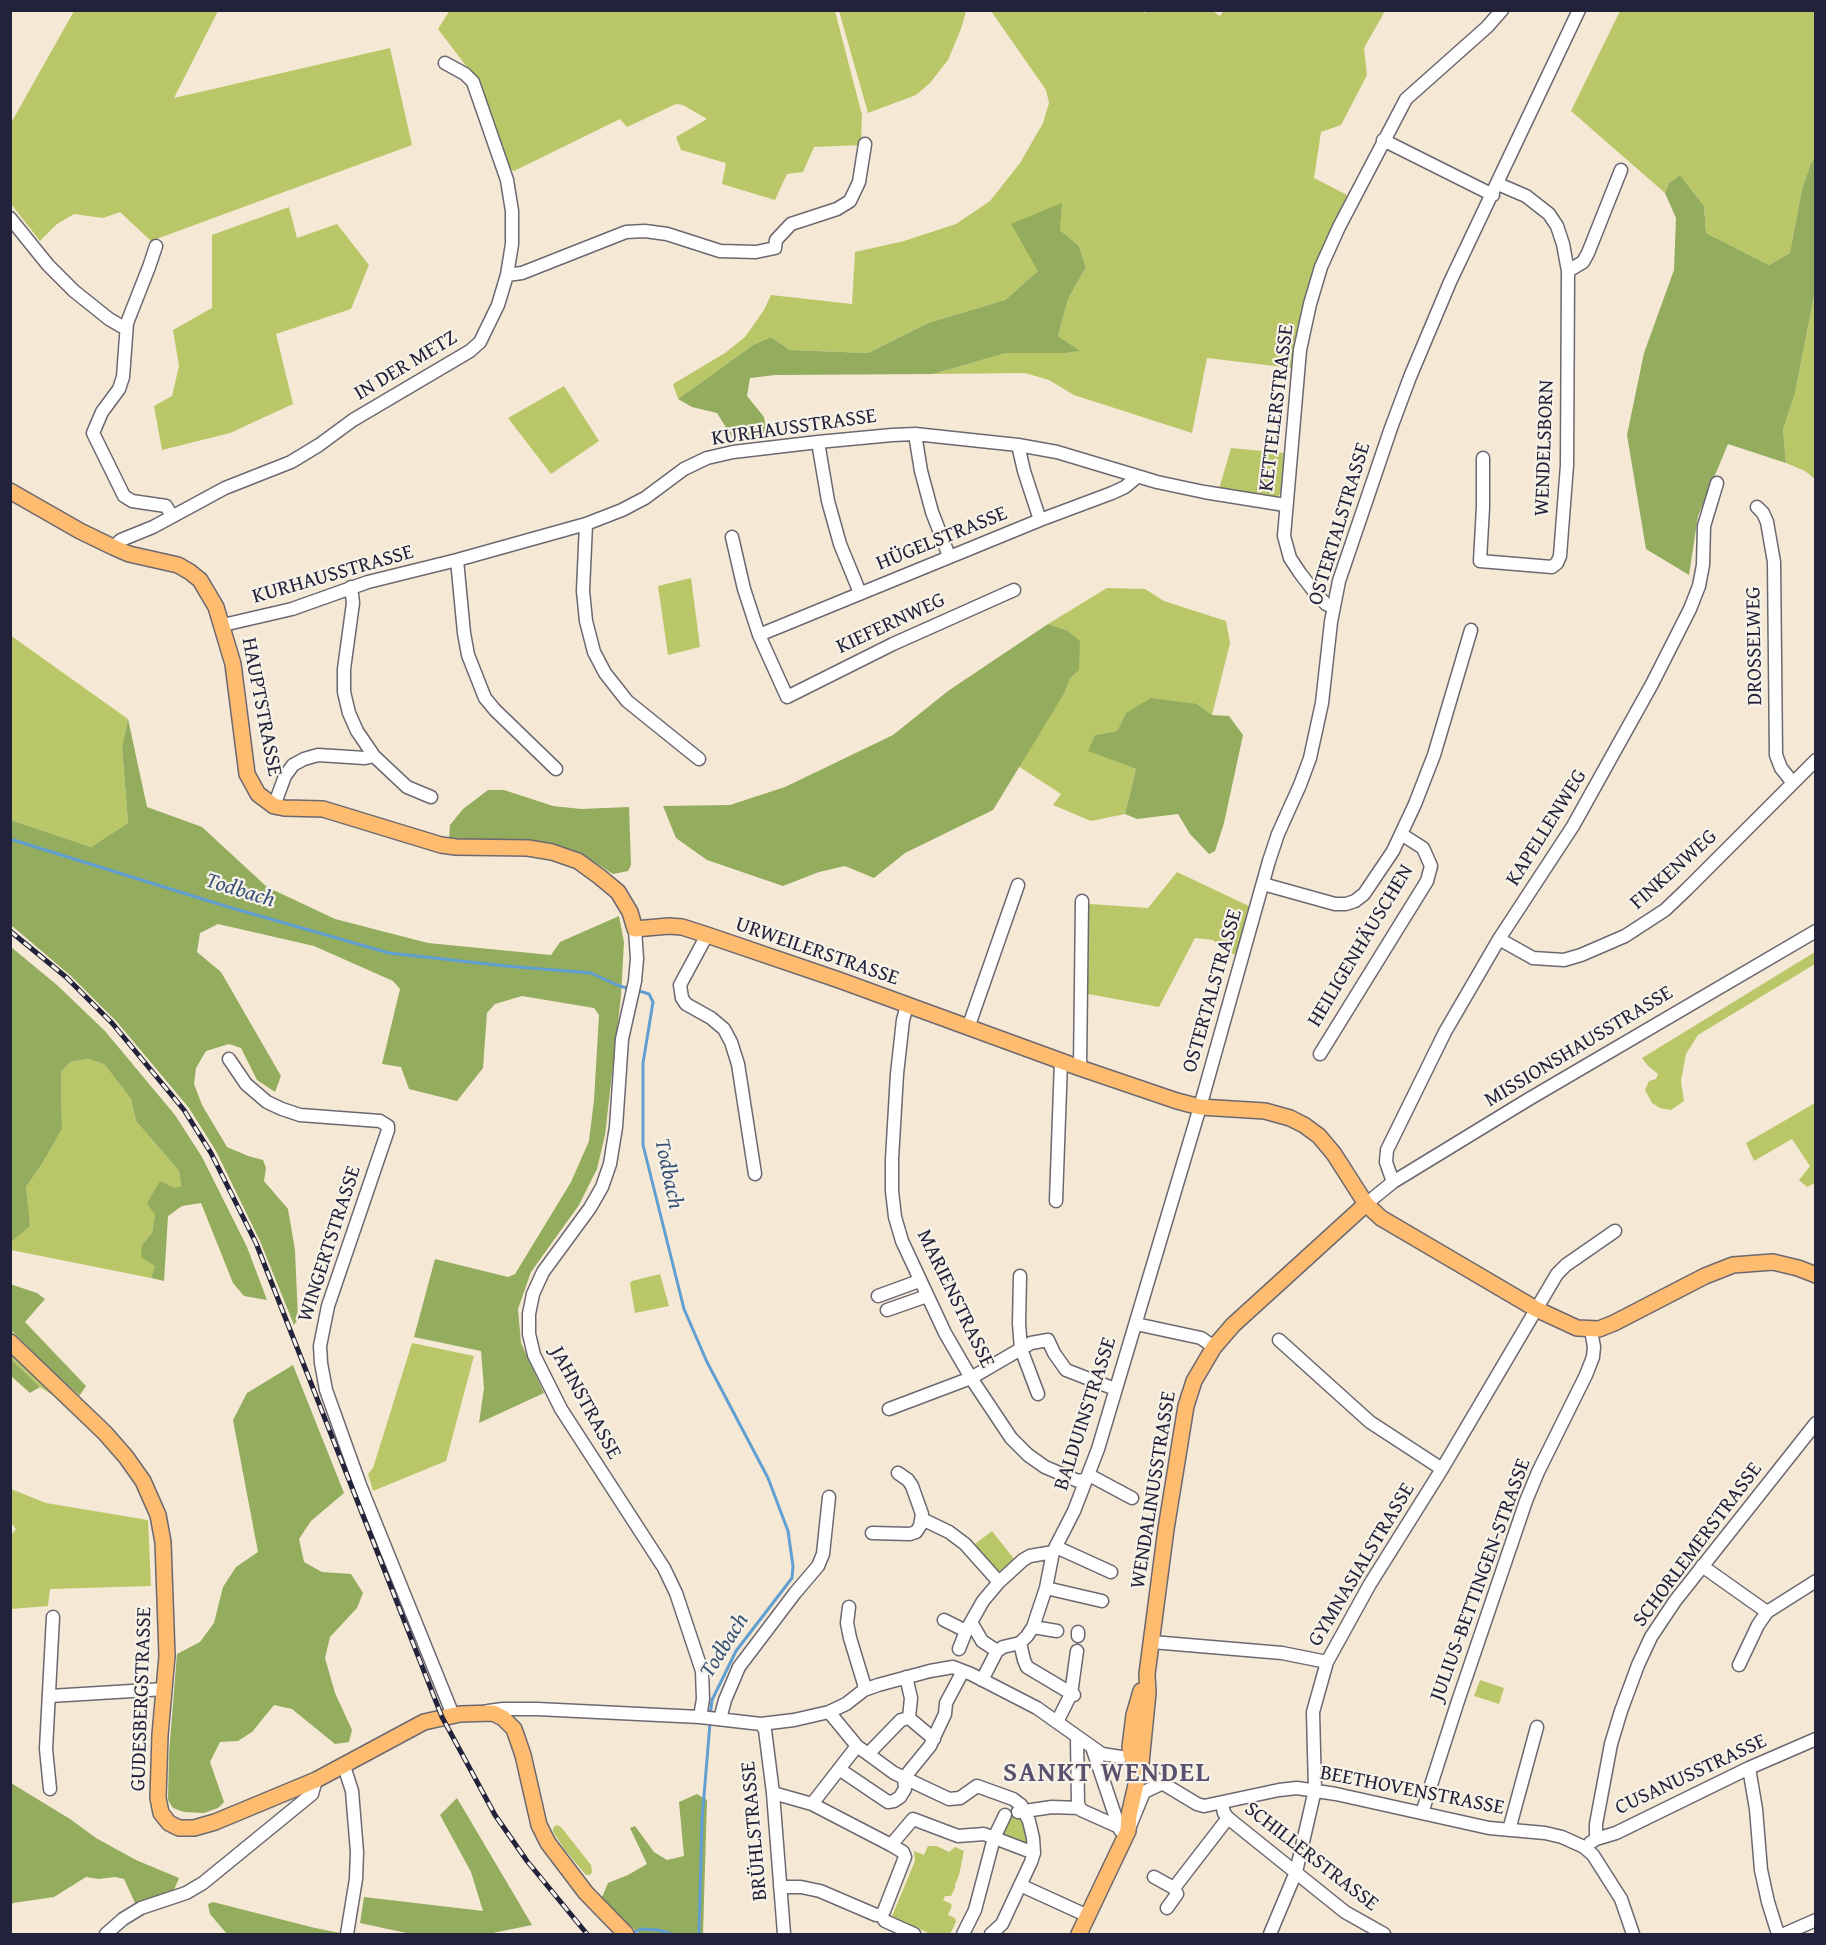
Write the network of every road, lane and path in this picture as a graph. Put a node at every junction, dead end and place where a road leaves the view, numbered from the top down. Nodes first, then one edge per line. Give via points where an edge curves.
1 (1502, 10) edge
2 (1579, 10) edge
3 (445, 63) dead end
4 (1383, 140) junction
5 (865, 144) dead end
6 (1621, 170) dead end
7 (1495, 190) junction
8 (10, 218) edge
9 (156, 246) dead end
10 (1568, 271) junction
11 (507, 275) junction
12 (126, 327) junction
13 (915, 434) junction
14 (818, 442) junction
15 (1018, 445) junction
16 (1483, 458) dead end
17 (1137, 477) junction
18 (1717, 483) dead end
19 (10, 491) edge
20 (1285, 505) junction
21 (1757, 507) dead end
22 (172, 516) junction
23 (1040, 520) junction
24 (586, 524) junction
25 (732, 537) dead end
26 (113, 547) junction
27 (949, 556) junction
28 (457, 561) junction
29 (351, 587) junction
30 (1014, 590) dead end
31 (860, 593) junction
32 (1333, 607) junction
33 (223, 625) junction
34 (1471, 630) dead end
35 (759, 635) junction
36 (374, 756) junction
37 (699, 759) dead end
38 (1815, 760) edge
39 (556, 769) dead end
40 (1793, 783) junction
41 (431, 797) dead end
42 (274, 806) junction
43 (1401, 834) junction
44 (1263, 884) junction
45 (1018, 885) dead end
46 (1082, 901) dead end
47 (635, 929) junction
48 (1815, 931) edge
49 (706, 935) junction
50 (1499, 939) junction
51 (907, 1005) junction
52 (968, 1028) junction
53 (1320, 1054) dead end
54 (229, 1059) dead end
55 (1061, 1061) junction
56 (1080, 1068) junction
57 (1200, 1107) junction
58 (756, 1174) dead end
59 (1392, 1182) junction
60 (1056, 1201) dead end
61 (1366, 1204) junction
62 (1615, 1230) dead end
63 (1815, 1275) edge
64 (1020, 1276) dead end
65 (919, 1281) junction
66 (878, 1296) dead end
67 (927, 1296) junction
68 (1536, 1309) junction
69 (887, 1310) dead end
70 (1136, 1324) junction
71 (1591, 1330) junction
72 (1279, 1340) dead end
73 (10, 1341) edge
74 (1214, 1347) junction
75 (1022, 1349) junction
76 (971, 1378) junction
77 (1115, 1389) junction
78 (1038, 1394) dead end
79 (889, 1408) dead end
80 (1815, 1423) edge
81 (1442, 1470) junction
82 (898, 1473) dead end
83 (1088, 1477) junction
84 (829, 1497) dead end
85 (1132, 1498) dead end
86 (922, 1519) junction
87 (872, 1533) dead end
88 (1054, 1550) junction
89 (1702, 1566) junction
90 (1111, 1572) dead end
91 (1815, 1581) edge
92 (999, 1582) junction
93 (1046, 1588) junction
94 (1102, 1601) dead end
95 (849, 1607) dead end
96 (1767, 1612) junction
97 (53, 1617) dead end
98 (944, 1620) dead end
99 (969, 1627) junction
100 (1032, 1627) junction
101 (1057, 1631) dead end
102 (1152, 1642) junction
103 (1020, 1643) junction
104 (959, 1649) dead end
105 (997, 1651) junction
106 (1077, 1651) dead end
107 (1327, 1662) junction
108 (1739, 1665) dead end
109 (964, 1671) junction
110 (906, 1677) junction
111 (165, 1689) junction
112 (864, 1690) junction
113 (1072, 1694) junction
114 (50, 1696) junction
115 (537, 1709) junction
116 (487, 1712) junction
117 (829, 1712) junction
118 (453, 1715) junction
119 (710, 1718) junction
120 (909, 1718) junction
121 (1057, 1722) junction
122 (510, 1724) junction
123 (761, 1724) junction
124 (1537, 1727) dead end
125 (1077, 1737) junction
126 (934, 1739) junction
127 (1815, 1739) edge
128 (1092, 1747) junction
129 (854, 1751) junction
130 (868, 1754) junction
131 (1121, 1756) dead end
132 (344, 1766) junction
133 (1749, 1768) junction
134 (839, 1769) junction
135 (1139, 1769) junction
136 (904, 1778) junction
137 (316, 1780) junction
138 (1161, 1784) junction
139 (50, 1789) dead end
140 (1315, 1790) junction
141 (773, 1793) junction
142 (812, 1804) junction
143 (1221, 1804) junction
144 (1079, 1808) junction
145 (1021, 1811) junction
146 (1422, 1813) junction
147 (1005, 1815) dead end
148 (1228, 1818) junction
149 (1509, 1830) junction
150 (1124, 1832) junction
151 (994, 1838) junction
152 (1596, 1839) junction
153 (891, 1845) junction
154 (1584, 1846) junction
155 (1034, 1853) junction
156 (1296, 1872) junction
157 (1154, 1877) dead end
158 (1020, 1885) junction
159 (780, 1887) junction
160 (1174, 1888) junction
161 (1167, 1908) dead end
162 (881, 1915) junction
163 (1088, 1916) junction
164 (1815, 1920) edge
165 (622, 1930) edge
166 (106, 1935) edge
167 (347, 1935) edge
168 (784, 1935) edge
169 (914, 1935) edge
170 (963, 1935) edge
171 (991, 1935) edge
172 (1079, 1935) edge
173 (1270, 1935) edge
174 (1384, 1935) edge
175 (1633, 1935) edge
176 (1778, 1935) edge
177 (1784, 1935) edge

1 - 4 street, KETTELERSTRASSE via 1406,99
2 - 7 street, OSTERTALSTRASSE
3 - 11 street, IN DER METZ via 473,82 507,180 513,229
4 - 7 street, WENDELSBORN
4 - 20 street, KETTELERSTRASSE via 1339,227 1310,304 1300,350
5 - 11 street via 859,182 850,201 791,224 776,240 775,248 720,251 667,234 626,232 522,273
6 - 10 street via 1588,253 1583,262
7 - 10 street, WENDELSBORN via 1526,196 1549,214 1563,244
7 - 32 street, OSTERTALSTRASSE via 1410,377 1354,534
8 - 12 street via 68,284 109,319
9 - 12 street
10 - 16 street, WENDELSBORN via 1567,465 1560,556 1552,567 1480,561
11 - 22 street, IN DER METZ via 486,331 470,351 353,420 291,462 225,488
12 - 22 street via 123,377 93,433 124,496 132,501 166,506
13 - 14 street, KURHAUSSTRASSE
13 - 15 street, KURHAUSSTRASSE
13 - 27 street via 932,512
14 - 24 street, KURHAUSSTRASSE via 707,458 684,469 645,498
14 - 31 street via 828,501
15 - 17 street, KURHAUSSTRASSE via 1057,452
15 - 23 street
17 - 20 street, KURHAUSSTRASSE
17 - 23 street, HÜGELSTRASSE via 1118,490
18 - 50 street, KAPELLENWEG via 1704,526 1699,586 1678,635 1574,826
19 - 26 main road, HAUPTSTRASSE
20 - 32 street, KETTELERSTRASSE via 1284,536 1290,558 1316,594
21 - 40 street, DROSSELWEG via 1767,522 1774,562 1776,755
22 - 26 street, IN DER METZ
23 - 27 street, HÜGELSTRASSE
24 - 28 street, KURHAUSSTRASSE
24 - 37 street via 583,591 594,651 627,701
25 - 35 street
26 - 33 main road, HAUPTSTRASSE via 190,572 207,590
27 - 31 street, HÜGELSTRASSE
28 - 29 street, KURHAUSSTRASSE
28 - 39 street via 464,633 485,698
29 - 33 street, KURHAUSSTRASSE via 292,609
29 - 36 street via 353,603 344,692 357,731
30 - 35 street, KIEFERNWEG via 787,697
31 - 35 street, HÜGELSTRASSE
32 - 44 street, OSTERTALSTRASSE via 1318,728
33 - 42 main road, HAUPTSTRASSE via 233,664 247,774 258,794
34 - 43 street via 1434,755
36 - 41 street via 407,787
36 - 42 street via 318,755 303,759 285,776
38 - 40 street, FINKENWEG
40 - 50 street, FINKENWEG via 1665,910 1625,936 1564,960 1533,957
42 - 47 main road, HAUPTSTRASSE via 322,809 441,845 552,852 578,861 618,892
43 - 44 street via 1376,878 1355,901 1335,904
43 - 53 street, HEILIGENHÄUSCHEN via 1423,848 1431,866 1427,881
44 - 57 street, OSTERTALSTRASSE
45 - 52 street
46 - 56 street
47 - 49 main road, URWEILERSTRASSE via 682,927
47 - 119 street, JAHNSTRASSE via 635,981 622,1039 610,1164 590,1208 543,1272 533,1294 529,1334 534,1355 561,1409 664,1568 676,1593 702,1671 703,1699
48 - 59 street, MISSIONSHAUSSTRASSE
49 - 51 main road, URWEILERSTRASSE
49 - 58 street via 680,985 682,998 724,1029 731,1042
50 - 59 street, KAPELLENWEG via 1445,1032 1392,1138 1386,1162
51 - 52 main road, URWEILERSTRASSE
51 - 65 street, MARIENSTRASSE via 897,1074 892,1191 895,1217
52 - 55 main road, URWEILERSTRASSE
54 - 118 street, WINGERTSTRASSE via 246,1084 282,1109 300,1115 380,1121 388,1126 328,1306 321,1336 321,1363 326,1390 360,1485
55 - 56 main road, URWEILERSTRASSE
55 - 60 street
56 - 57 main road, URWEILERSTRASSE
57 - 61 main road, URWEILERSTRASSE via 1265,1111 1304,1125 1334,1154
57 - 70 street, BALDUINSTRASSE
59 - 61 street, MISSIONSHAUSSTRASSE
61 - 68 main road, URWEILERSTRASSE via 1400,1230
61 - 74 main road, WENDALINUSSTRASSE
62 - 68 street, GYMNASIALSTRASSE via 1557,1274
63 - 71 main road via 1773,1262 1733,1265 1614,1323
64 - 75 street via 1018,1324
65 - 66 street
65 - 67 street, MARIENSTRASSE
67 - 69 street
67 - 76 street, MARIENSTRASSE
68 - 71 main road, URWEILERSTRASSE via 1577,1328
68 - 81 street, GYMNASIALSTRASSE
70 - 74 street, BALDUINSTRASSE via 1201,1338
70 - 77 street, BALDUINSTRASSE
71 - 146 street, JULIUS-BETTINGEN-STRASSE via 1593,1357 1526,1501
72 - 81 street, GYMNASIALSTRASSE via 1370,1422
73 - 111 main road, GUDESBERGSTRASSE via 105,1433 143,1481 158,1515 163,1542
74 - 102 main road, WENDALINUSSTRASSE via 1194,1381 1186,1406
75 - 76 street
75 - 77 street via 1048,1340 1066,1370
75 - 78 street
76 - 79 street
76 - 83 street, MARIENSTRASSE via 1019,1447 1064,1476 1078,1481
77 - 83 street, BALDUINSTRASSE
80 - 89 street, SCHORLEMERSTRASSE
81 - 107 street, GYMNASIALSTRASSE via 1370,1584
82 - 86 street via 912,1486
83 - 85 street, MARIENSTRASSE
83 - 88 street, BALDUINSTRASSE
84 - 119 street via 818,1566 739,1667
86 - 87 street via 916,1532 910,1534
86 - 92 street via 965,1544
88 - 90 street
88 - 92 street via 1030,1556
88 - 93 street, BALDUINSTRASSE
89 - 96 street
89 - 152 street, SCHORLEMERSTRASSE via 1651,1637 1638,1665 1611,1744
91 - 96 street
92 - 99 street
93 - 94 street
93 - 100 street, BALDUINSTRASSE
95 - 112 street via 848,1630
96 - 108 street
97 - 114 street
98 - 99 street
99 - 104 street
99 - 105 street
100 - 101 street
100 - 103 street, BALDUINSTRASSE
102 - 107 street via 1282,1653
102 - 135 main road, WENDALINUSSTRASSE via 1130,1747
103 - 105 street
103 - 113 street via 1027,1667
105 - 109 street
106 - 113 street
107 - 140 street, GYMNASIALSTRASSE via 1313,1712
109 - 110 street
109 - 121 street
109 - 126 street via 946,1703
110 - 112 street
110 - 120 street via 911,1698
111 - 114 street
111 - 137 main road, GUDESBERGSTRASSE via 158,1779 161,1813 169,1823 194,1828 215,1822
112 - 117 street
113 - 121 street
114 - 139 street via 46,1749
115 - 116 street
115 - 119 street
115 - 122 street
116 - 118 main road, GUDESBERGSTRASSE
116 - 122 main road
117 - 123 street
117 - 129 street
118 - 132 main road, GUDESBERGSTRASSE via 424,1722
119 - 123 street
120 - 126 street
120 - 130 street via 901,1720
121 - 125 street
122 - 165 main road via 518,1738 539,1825 548,1843 585,1893
123 - 141 street, BRÜHLSTRASSE
124 - 149 street
125 - 128 street
125 - 144 street
126 - 136 street
127 - 133 street, CUSANUSSTRASSE
128 - 131 street via 1102,1754
128 - 150 street
129 - 130 street
129 - 134 street
130 - 136 street
132 - 137 main road, GUDESBERGSTRASSE
132 - 167 street via 352,1791 357,1852
133 - 152 street, CUSANUSSTRASSE
133 - 176 street via 1761,1870
134 - 136 street via 888,1802 900,1797 905,1789
134 - 142 street
135 - 138 street, BEETHOVENSTRASSE
135 - 150 main road
136 - 145 street via 956,1800 977,1786 1017,1800
137 - 166 street via 312,1794 203,1883 141,1908 123,1918
138 - 143 street, BEETHOVENSTRASSE via 1197,1804
138 - 150 street via 1144,1792
140 - 143 street, BEETHOVENSTRASSE via 1279,1790
140 - 146 street, BEETHOVENSTRASSE
140 - 156 street, GYMNASIALSTRASSE
141 - 142 street
141 - 159 street, BRÜHLSTRASSE
142 - 153 street
143 - 148 street, SCHILLERSTRASSE
144 - 145 street
144 - 150 street
145 - 155 street via 1033,1838
146 - 149 street, BEETHOVENSTRASSE
147 - 151 street
148 - 156 street, SCHILLERSTRASSE
148 - 160 street
149 - 154 street, BEETHOVENSTRASSE via 1562,1836
150 - 163 main road
151 - 153 street via 984,1834 958,1836 913,1819
151 - 155 street
151 - 170 street via 975,1910
152 - 154 street, CUSANUSSTRASSE
153 - 162 street via 905,1857
154 - 175 street, BEETHOVENSTRASSE via 1621,1899
155 - 158 street
156 - 173 street, GYMNASIALSTRASSE
156 - 174 street, SCHILLERSTRASSE via 1345,1912
157 - 160 street
158 - 163 street
158 - 171 street via 1002,1924
159 - 162 street via 820,1891
159 - 168 street, BRÜHLSTRASSE
160 - 161 street via 1177,1894
162 - 169 street via 885,1921
163 - 172 main road
164 - 177 street

